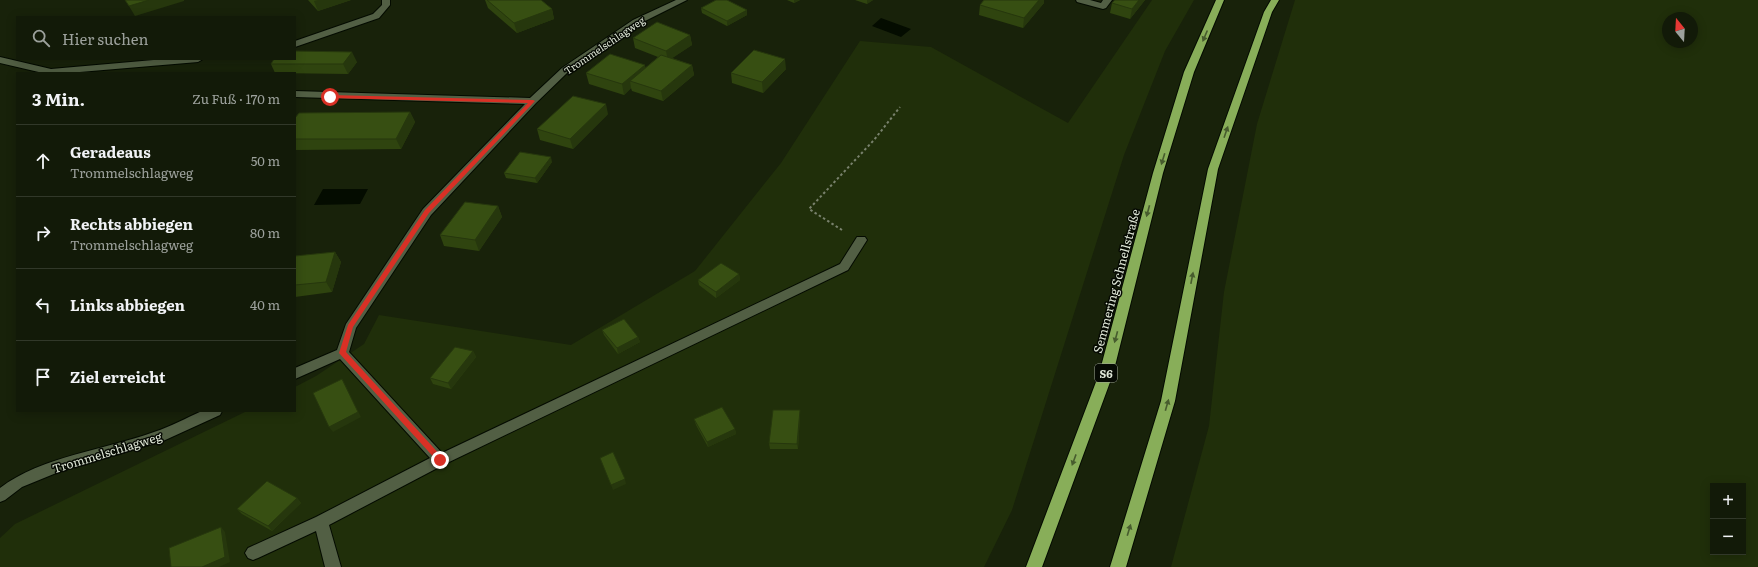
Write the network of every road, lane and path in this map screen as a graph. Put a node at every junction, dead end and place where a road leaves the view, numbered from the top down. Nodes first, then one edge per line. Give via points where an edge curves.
1 (386, 0) edge
2 (683, 0) edge
3 (1080, 0) edge
4 (1108, 0) edge
5 (1220, 0) edge
6 (1275, 0) edge
7 (296, 44) edge
8 (0, 60) edge
9 (186, 60) edge
10 (47, 72) joint
11 (296, 94) edge
12 (533, 101) junction
13 (900, 107) dead end
14 (862, 240) joint
15 (342, 353) junction
16 (296, 374) edge
17 (213, 412) edge
18 (440, 460) junction
19 (0, 496) edge
20 (321, 522) junction
21 (253, 553) dead end
22 (333, 567) edge
23 (1034, 567) edge
24 (1118, 567) edge

1 - 7 street via 386,6 376,16
2 - 12 street, Trommelschlagweg via 636,22 565,70
3 - 4 street via 1103,6
5 -> 23 highway, Semmering Schnellstraße / S6 via 1189,72 1160,166 1106,374
24 -> 6 highway via 1168,402 1213,169 1268,12
8 - 10 street
9 - 10 street
11 - 12 street
12 - 15 street, Trommelschlagweg via 427,212 350,327
13 - 14 path via 874,140 809,209
14 - 18 street via 844,267
15 - 16 street
15 - 18 street
17 - 19 street, Trommelschlagweg via 158,437 63,464 17,483
18 - 20 street
20 - 21 street
20 - 22 street

